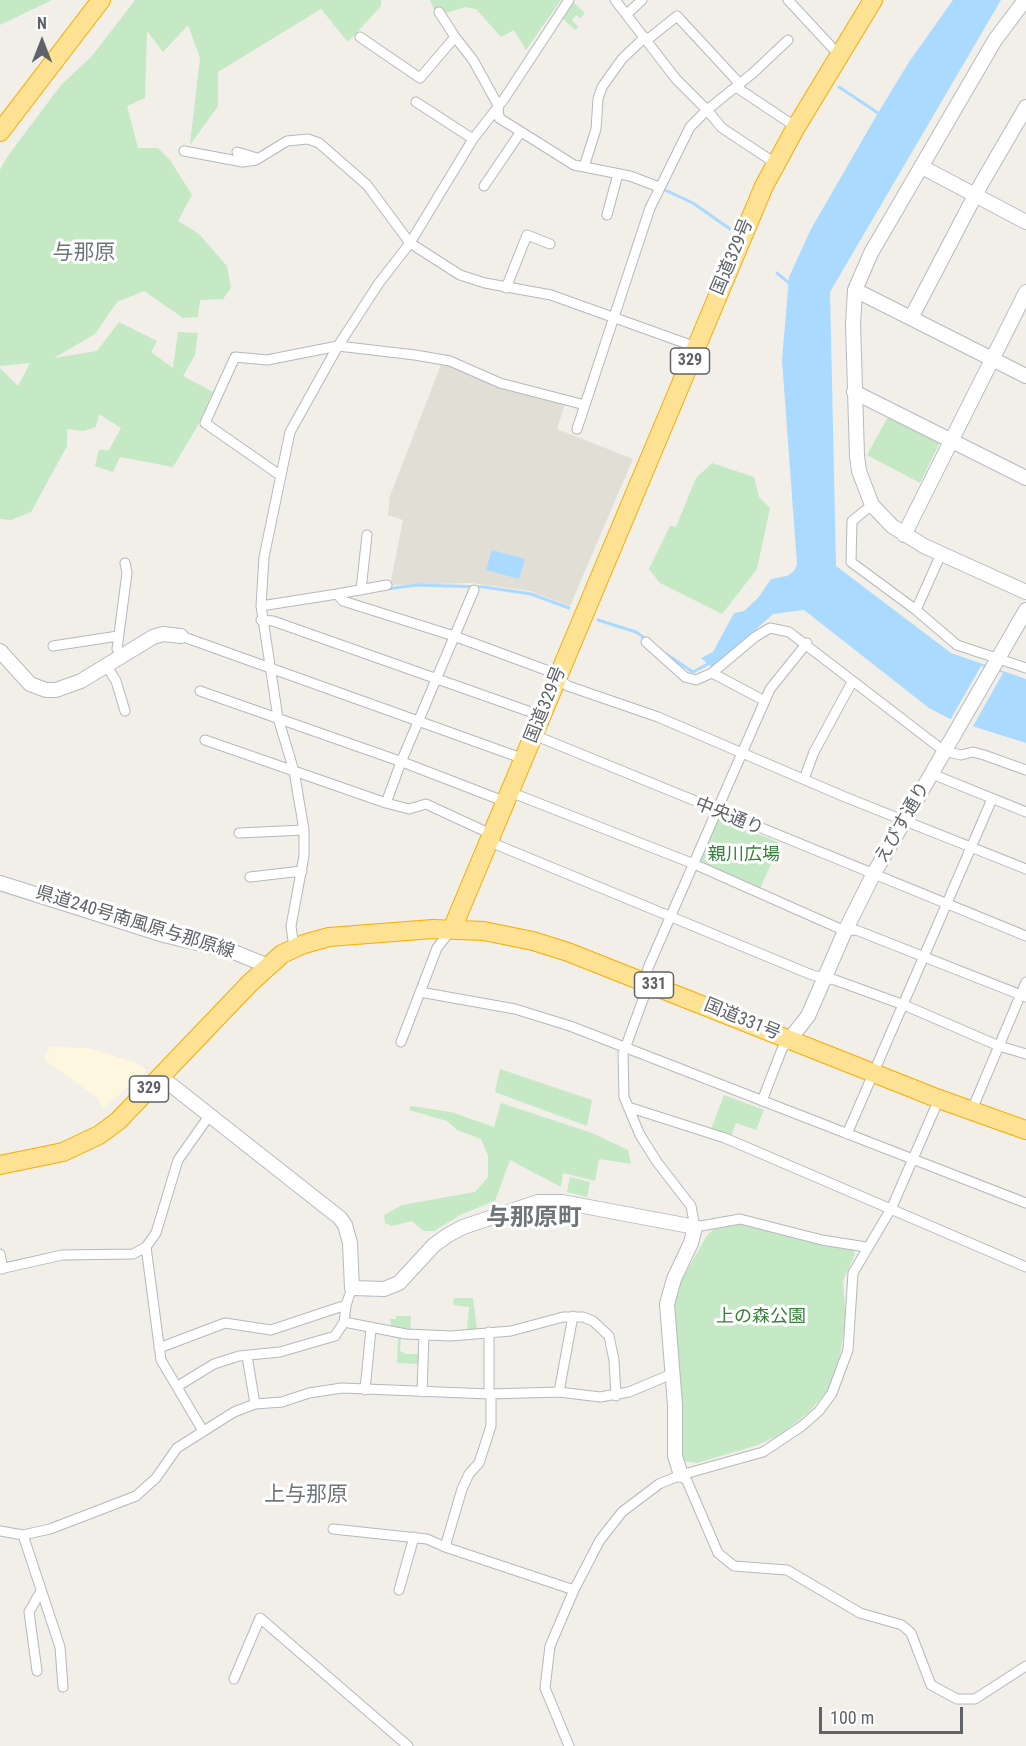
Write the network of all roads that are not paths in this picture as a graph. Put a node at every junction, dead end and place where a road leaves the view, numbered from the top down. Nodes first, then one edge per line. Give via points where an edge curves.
1 (101, 0) edge
2 (569, 0) edge
3 (615, 0) edge
4 (642, 0) edge
5 (788, 0) edge
6 (873, 0) edge
7 (1025, 0) edge
8 (439, 12) dead end
9 (627, 14) junction
10 (360, 37) dead end
11 (455, 38) junction
12 (646, 39) junction
13 (788, 40) dead end
14 (839, 55) junction
15 (738, 86) junction
16 (416, 102) dead end
17 (498, 105) junction
18 (1026, 107) edge
19 (707, 110) junction
20 (796, 127) junction
21 (1021, 128) edge
22 (0, 132) edge
23 (520, 133) junction
24 (473, 139) junction
25 (184, 151) dead end
26 (237, 152) dead end
27 (258, 159) junction
28 (775, 163) junction
29 (584, 167) junction
30 (922, 167) junction
31 (618, 174) junction
32 (484, 186) dead end
33 (659, 187) junction
34 (974, 196) junction
35 (607, 215) dead end
36 (1026, 222) edge
37 (410, 243) junction
38 (550, 244) dead end
39 (506, 288) junction
40 (855, 290) junction
41 (1026, 292) edge
42 (616, 317) junction
43 (911, 318) junction
44 (338, 346) junction
45 (696, 347) junction
46 (993, 359) junction
47 (1026, 376) edge
48 (854, 392) junction
49 (585, 405) junction
50 (577, 429) dead end
51 (951, 441) junction
52 (281, 476) junction
53 (1026, 478) edge
54 (872, 505) junction
55 (367, 535) dead end
56 (904, 535) junction
57 (941, 554) junction
58 (125, 563) dead end
59 (387, 585) dead end
60 (361, 590) junction
61 (474, 590) dead end
62 (1026, 592) edge
63 (337, 594) junction
64 (261, 606) junction
65 (916, 610) junction
66 (1026, 610) edge
67 (261, 620) junction
68 (118, 636) junction
69 (181, 636) joint
70 (454, 636) junction
71 (646, 642) dead end
72 (807, 644) junction
73 (53, 646) dead end
74 (0, 651) edge
75 (121, 655) junction
76 (995, 664) junction
77 (106, 665) junction
78 (269, 667) junction
79 (1026, 668) edge
80 (712, 673) junction
81 (437, 678) junction
82 (557, 678) junction
83 (852, 682) junction
84 (200, 692) dead end
85 (765, 701) junction
86 (125, 711) dead end
87 (542, 716) junction
88 (278, 718) junction
89 (418, 720) junction
90 (534, 735) junction
91 (205, 740) dead end
92 (947, 747) junction
93 (741, 753) junction
94 (524, 759) junction
95 (401, 762) junction
96 (1026, 770) edge
97 (294, 771) junction
98 (932, 774) junction
99 (804, 780) junction
100 (508, 797) junction
101 (992, 799) junction
102 (386, 803) junction
103 (716, 812) junction
104 (1026, 812) edge
105 (904, 821) junction
106 (304, 830) junction
107 (239, 833) dead end
108 (491, 839) junction
109 (971, 848) junction
110 (694, 864) junction
111 (1026, 869) edge
112 (302, 871) junction
113 (873, 875) junction
114 (250, 877) dead end
115 (0, 883) edge
116 (946, 904) junction
117 (670, 916) junction
118 (452, 929) junction
119 (845, 931) junction
120 (1026, 936) edge
121 (294, 948) junction
122 (924, 957) junction
123 (268, 966) junction
124 (824, 979) junction
125 (646, 981) junction
126 (1026, 982) edge
127 (420, 992) junction
128 (1023, 996) edge
129 (904, 1005) junction
130 (789, 1040) junction
131 (401, 1042) dead end
132 (999, 1046) junction
133 (625, 1047) junction
134 (1026, 1054) edge
135 (873, 1073) junction
136 (161, 1077) junction
137 (939, 1100) junction
138 (762, 1101) junction
139 (628, 1107) junction
140 (971, 1112) junction
141 (208, 1116) junction
142 (1026, 1130) edge
143 (847, 1134) junction
144 (912, 1161) junction
145 (0, 1166) edge
146 (1026, 1203) edge
147 (892, 1207) junction
148 (695, 1227) junction
149 (146, 1247) junction
150 (866, 1247) junction
151 (0, 1254) edge
152 (1026, 1266) edge
153 (1, 1269) edge
154 (352, 1288) junction
155 (346, 1305) junction
156 (573, 1316) junction
157 (344, 1322) junction
158 (371, 1329) junction
159 (489, 1332) junction
160 (424, 1335) junction
161 (159, 1348) junction
162 (248, 1356) junction
163 (672, 1374) junction
164 (178, 1386) junction
165 (365, 1390) junction
166 (422, 1392) junction
167 (559, 1392) junction
168 (490, 1394) junction
169 (616, 1395) junction
170 (255, 1404) junction
171 (203, 1431) junction
172 (681, 1475) junction
173 (333, 1529) dead end
174 (0, 1532) edge
175 (23, 1535) junction
176 (414, 1538) junction
177 (445, 1547) junction
178 (399, 1590) dead end
179 (574, 1590) junction
180 (42, 1591) junction
181 (1026, 1666) edge
182 (38, 1671) dead end
183 (234, 1679) dead end
184 (63, 1687) dead end
185 (408, 1746) edge
186 (569, 1746) edge

1 - 22 highway
2 - 17 street
3 - 9 street
4 - 9 street
5 - 14 street
6 - 14 highway, 国道329号 / 329
7 - 30 street via 995,40
8 - 11 street
9 - 12 street
10 - 11 street via 420,78
11 - 17 street via 473,60
12 - 15 street via 677,16
12 - 19 street via 676,79
12 - 29 street via 622,59 602,87 597,129
13 - 15 street
14 - 20 highway, 国道329号 / 329
15 - 19 street
15 - 20 street
16 - 24 street
17 - 23 street via 499,118
17 - 24 street
18 - 21 street
19 - 28 street via 722,128
19 - 33 street via 690,127
20 - 28 highway, 国道329号 / 329
21 - 34 street
23 - 29 street
23 - 32 street
24 - 37 street
25 - 27 street via 243,162
26 - 27 street
27 - 37 street via 287,141 308,139 319,143 367,185
28 - 45 highway, 国道329号 / 329
29 - 31 street
30 - 34 street
30 - 40 street via 871,253
31 - 33 street
31 - 35 street
33 - 42 street via 625,279
34 - 36 street
34 - 43 street
37 - 39 street via 460,275
37 - 44 street
38 - 39 street via 527,235
39 - 42 street via 551,295
40 - 43 street
40 - 48 street
41 - 46 street
42 - 45 street
42 - 49 street
43 - 46 street
44 - 49 street via 450,362 510,386
44 - 52 street via 290,432
44 - 52 street via 267,360 235,357 207,414 205,423
45 - 82 highway, 国道329号 / 329
46 - 47 street
46 - 51 street
48 - 51 street
48 - 54 street via 859,471
49 - 50 street
51 - 53 street
51 - 56 street
52 - 64 street via 264,557
54 - 56 street
54 - 65 street via 852,521 851,562
55 - 60 street
56 - 57 street
57 - 62 street
57 - 65 street
58 - 68 street
59 - 60 street
60 - 63 street
61 - 70 street
63 - 64 street
63 - 70 street via 343,601
64 - 67 street
65 - 76 street via 957,645
66 - 76 street, えびす通り
67 - 78 street
67 - 81 street
68 - 73 street
68 - 75 street via 117,649
69 - 75 street via 153,637
69 - 78 street
70 - 81 street
70 - 82 street via 546,670
71 - 80 street via 685,677 696,680
72 - 80 street via 789,632 770,628
72 - 83 street
72 - 85 street via 770,689
74 - 77 street via 24,679 46,690 71,686
75 - 77 street
76 - 79 street
76 - 92 street, えびす通り
77 - 86 street via 116,681
78 - 88 street
78 - 89 street
80 - 85 street
81 - 87 street
81 - 89 street
82 - 87 highway, 国道329号 / 329
82 - 93 street via 568,686 658,717
83 - 92 street
83 - 99 street via 814,752
84 - 88 street
85 - 93 street
87 - 90 highway, 国道329号 / 329
88 - 95 street
88 - 97 street
89 - 94 street
89 - 95 street
90 - 94 highway, 国道329号 / 329
90 - 103 street, 中央通り
91 - 97 street
92 - 96 street via 961,755 973,752
92 - 98 street, えびす通り
93 - 99 street
93 - 103 street
94 - 100 highway, 国道329号 / 329
95 - 100 street
95 - 102 street
97 - 102 street
97 - 106 street
98 - 101 street
98 - 105 street, えびす通り
99 - 105 street
100 - 108 highway, 国道329号 / 329
100 - 110 street
101 - 104 street
101 - 109 street
102 - 108 street via 409,809 426,804
103 - 110 street
103 - 113 street, 中央通り
105 - 109 street
105 - 113 street, えびす通り
106 - 107 street
106 - 112 street
108 - 117 street
108 - 118 highway, 国道329号 / 329
109 - 111 street
109 - 116 street
110 - 117 street
110 - 119 street
112 - 114 street
112 - 121 street via 291,926
113 - 116 street, 中央通り
113 - 119 street, えびす通り
115 - 123 street, 県道240号南風原与那原線 via 164,935 234,952
116 - 120 street, 中央通り
116 - 122 street
117 - 124 street
117 - 125 street
118 - 121 highway, 329 via 329,937
118 - 125 highway, 国道331号 / 331 via 533,941
118 - 127 street via 437,948
119 - 122 street via 856,930
119 - 124 street, えびす通り
121 - 123 highway, 329
122 - 128 street
122 - 129 street
123 - 136 highway, 329
124 - 129 street
124 - 130 street, えびす通り via 808,1016
125 - 130 highway, 国道331号 / 331
125 - 133 street
126 - 128 street
127 - 131 street
127 - 133 street via 531,1013
128 - 132 street
129 - 132 street
129 - 135 street
130 - 135 highway, 国道331号 / 331
130 - 138 street
132 - 134 street
132 - 140 street
133 - 138 street
133 - 139 street via 623,1083
135 - 137 highway, 国道331号 / 331
135 - 143 street
136 - 141 street
136 - 145 highway, 329 via 118,1120 79,1146
137 - 140 highway, 国道331号 / 331
137 - 144 street
138 - 143 street
139 - 147 street via 725,1138
139 - 148 street via 657,1162 691,1206
140 - 142 highway, 国道331号 / 331
141 - 149 street via 178,1160 156,1233
141 - 154 street via 345,1225
143 - 144 street
144 - 146 street
144 - 147 street
147 - 150 street
147 - 152 street via 941,1232
148 - 150 street via 740,1219
148 - 154 street via 562,1202 538,1202 448,1235 399,1283 384,1290
148 - 163 street via 669,1291
149 - 153 street via 132,1254 62,1255
149 - 161 street
150 - 172 street via 851,1283 851,1328 844,1366 832,1394 819,1410 763,1452
151 - 153 street
154 - 155 street
155 - 157 street
155 - 161 street via 271,1330 225,1323
156 - 159 street
156 - 167 street
156 - 169 street via 593,1321 609,1336 615,1360
157 - 158 street
157 - 162 street via 335,1336 280,1352
158 - 160 street
158 - 165 street
159 - 160 street
159 - 168 street
160 - 166 street
161 - 164 street via 161,1360
162 - 164 street via 214,1364
162 - 170 street
163 - 169 street
163 - 172 street via 675,1456
164 - 171 street
165 - 166 street
165 - 170 street via 329,1389 282,1402
166 - 168 street
167 - 168 street
167 - 169 street via 590,1397
168 - 177 street via 491,1426 479,1463 462,1489
170 - 171 street
171 - 175 street via 177,1448 156,1478 136,1496 50,1529
172 - 179 street via 651,1490 622,1512 604,1533
172 - 181 street via 718,1553 734,1566 787,1570 860,1613 902,1625 911,1633 931,1685 957,1699 975,1699
173 - 176 street
174 - 175 street
175 - 180 street
176 - 177 street
176 - 178 street
177 - 179 street
179 - 186 street via 550,1646 545,1688
180 - 182 street via 28,1612
180 - 184 street via 60,1647
183 - 185 street via 260,1618

